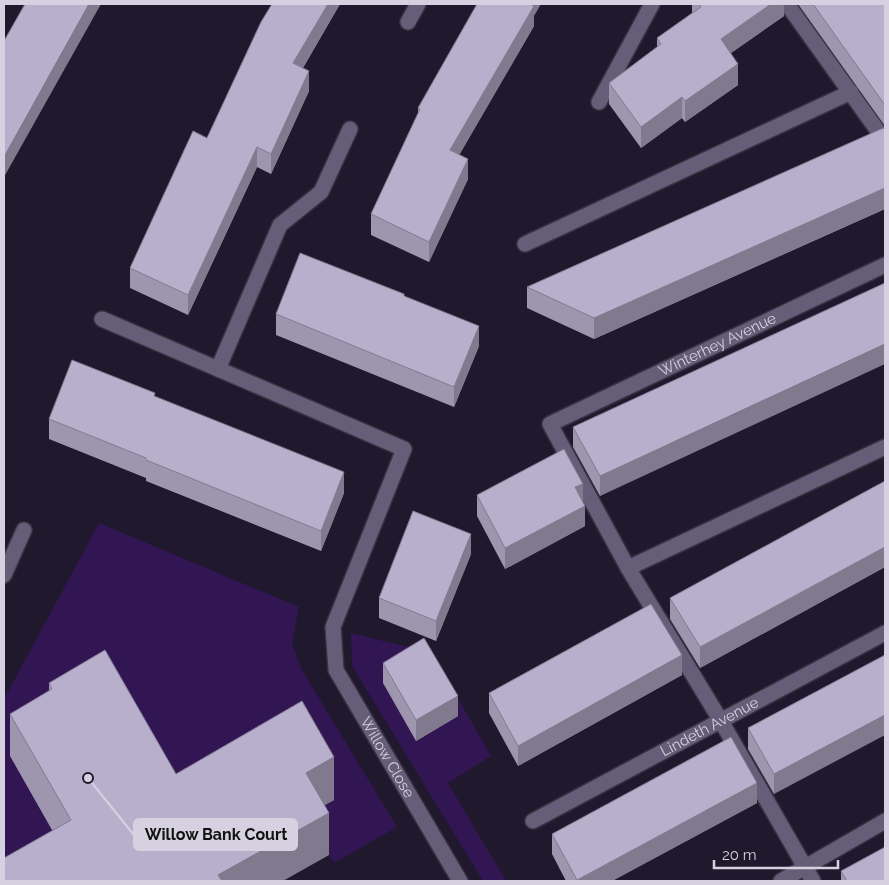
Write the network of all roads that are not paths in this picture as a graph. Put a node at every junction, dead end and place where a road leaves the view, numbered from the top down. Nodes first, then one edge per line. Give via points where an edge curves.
1 (418, 4) edge
2 (652, 4) edge
3 (787, 4) edge
4 (408, 22) dead end
5 (850, 92) junction
6 (599, 102) dead end
7 (350, 129) dead end
8 (885, 141) edge
9 (525, 244) dead end
10 (885, 265) edge
11 (102, 319) dead end
12 (218, 369) junction
13 (885, 447) edge
14 (24, 530) dead end
15 (628, 568) junction
16 (4, 575) edge
17 (885, 633) edge
18 (721, 720) junction
19 (533, 821) dead end
20 (885, 821) edge
21 (804, 868) junction
22 (460, 881) edge
23 (781, 881) edge
24 (813, 881) edge

1 - 4 street
2 - 6 street
3 - 5 street
5 - 8 street
5 - 9 street
7 - 12 street via 321,192 280,224
10 - 15 street, Winterhey Avenue via 550,424
11 - 12 street
12 - 22 street, Willow Close via 404,449 333,627 336,670
13 - 15 street
14 - 16 street
15 - 18 street
17 - 18 street, Lindeth Avenue
18 - 19 street, Lindeth Avenue
18 - 21 street
20 - 21 street
21 - 23 street
21 - 24 street

